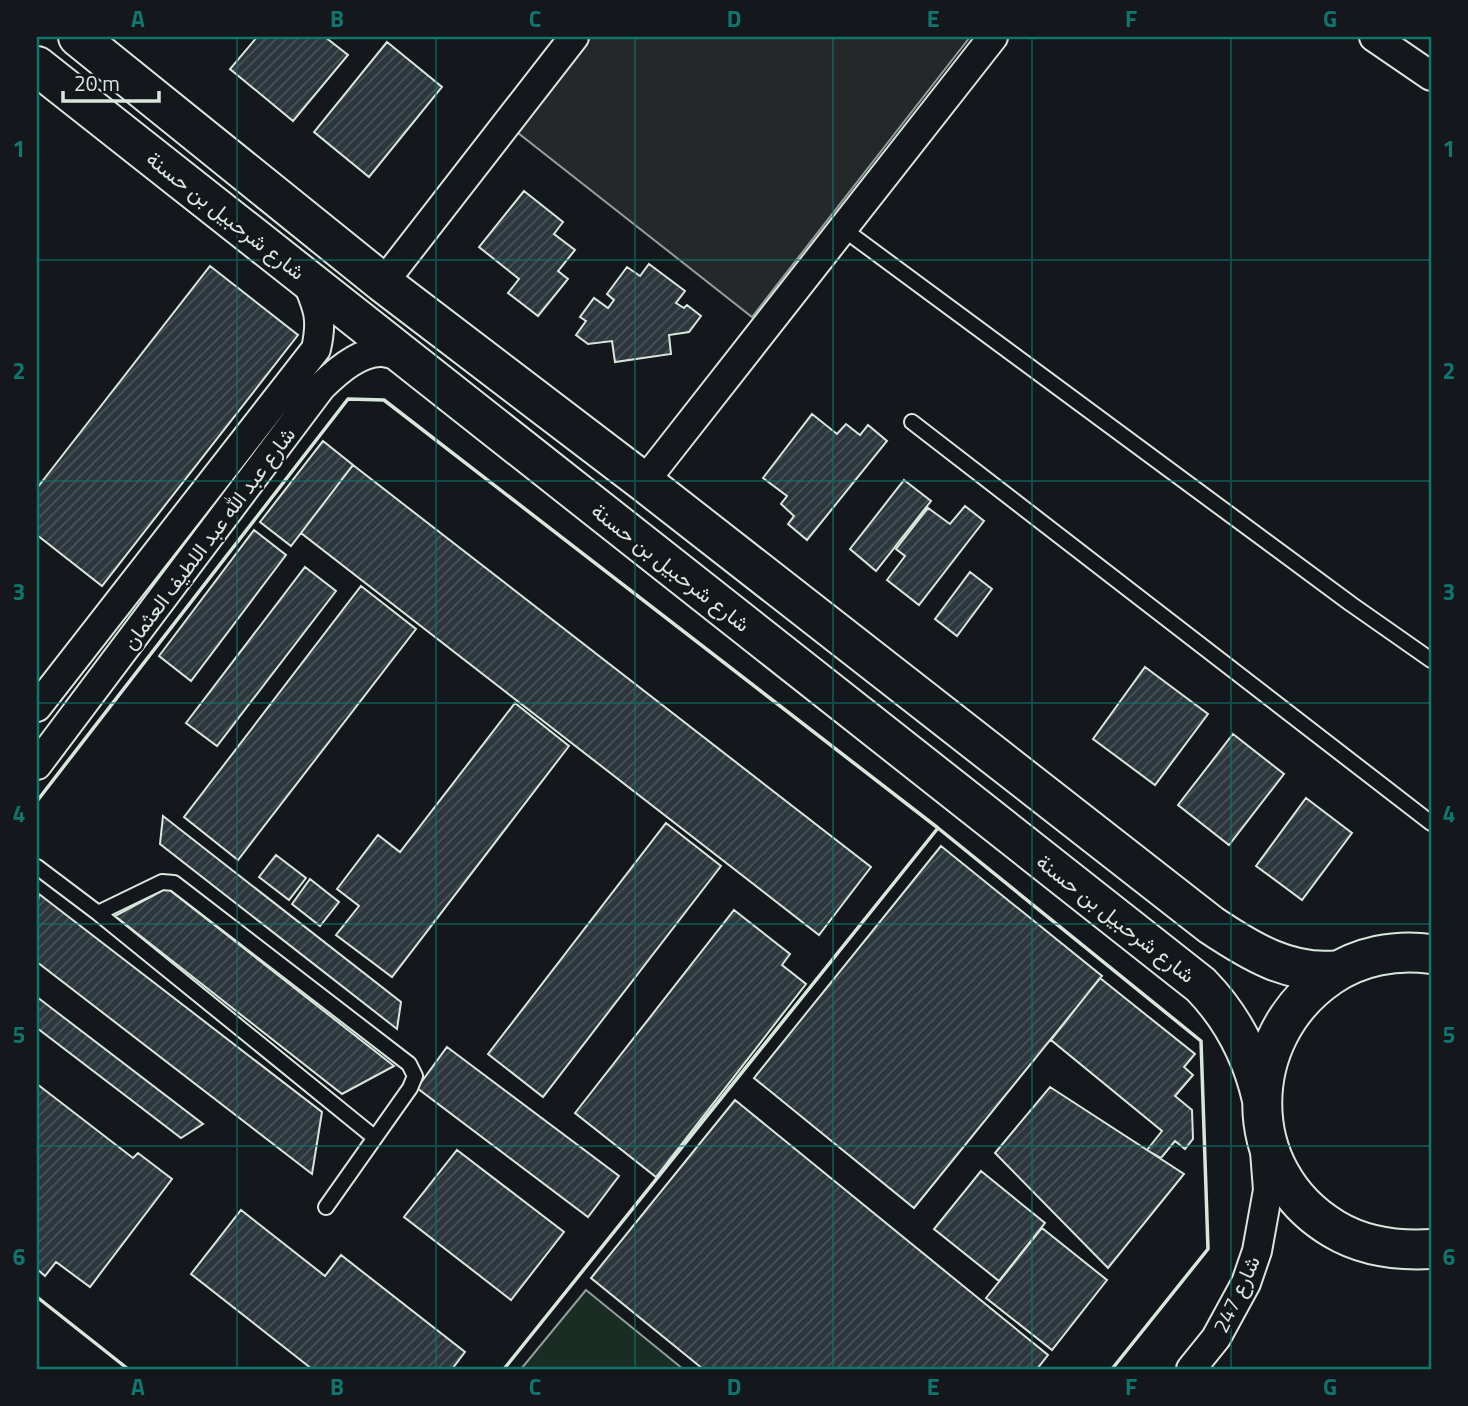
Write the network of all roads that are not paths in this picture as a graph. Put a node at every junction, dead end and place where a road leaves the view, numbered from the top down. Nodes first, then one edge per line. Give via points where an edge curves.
1 (78, 37) edge
2 (574, 37) edge
3 (993, 37) edge
4 (1374, 37) edge
5 (37, 66) edge
6 (1431, 76) edge
7 (842, 228) junction
8 (306, 279) junction
9 (383, 283) junction
10 (404, 356) junction
11 (912, 422) dead end
12 (644, 482) junction
13 (1429, 655) edge
14 (37, 707) edge
15 (37, 765) edge
16 (1431, 823) edge
17 (37, 867) edge
18 (98, 913) junction
19 (1431, 954) edge
20 (1339, 970) junction
21 (1263, 1113) junction
22 (374, 1138) junction
23 (326, 1207) dead end
24 (1431, 1249) edge
25 (1191, 1369) edge

1 - 9 street
2 - 9 street
3 - 7 street
4 - 6 street
5 - 8 street, شارع شرحبيل بن حسنة
7 - 12 street
7 - 13 lane via 1351,604
8 - 10 street, شارع شرحبيل بن حسنة
8 - 14 street, شارع عبد الله عبد اللطيف العثمان via 321,327 316,349
9 - 12 street
10 - 15 street, شارع عبد الله عبد اللطيف العثمان via 379,352 357,359 338,369 321,387
10 - 21 street, شارع شرحبيل بن حسنة via 1201,985 1237,1031 1252,1062
11 - 16 lane
12 - 20 street via 1211,925 1283,965 1314,972
17 - 18 lane
18 - 22 lane
18 - 22 lane via 162,882 174,883 409,1064 415,1076 410,1087
19 - 20 street via 1390,953
20 - 21 street via 1298,1003 1283,1024 1264,1074
21 - 24 street, شارع شرحبيل بن حسنة via 1270,1152 1281,1174 1324,1222 1356,1240 1381,1247
21 - 25 street, شارع 247 via 1268,1190 1258,1251 1216,1338
22 - 23 lane

